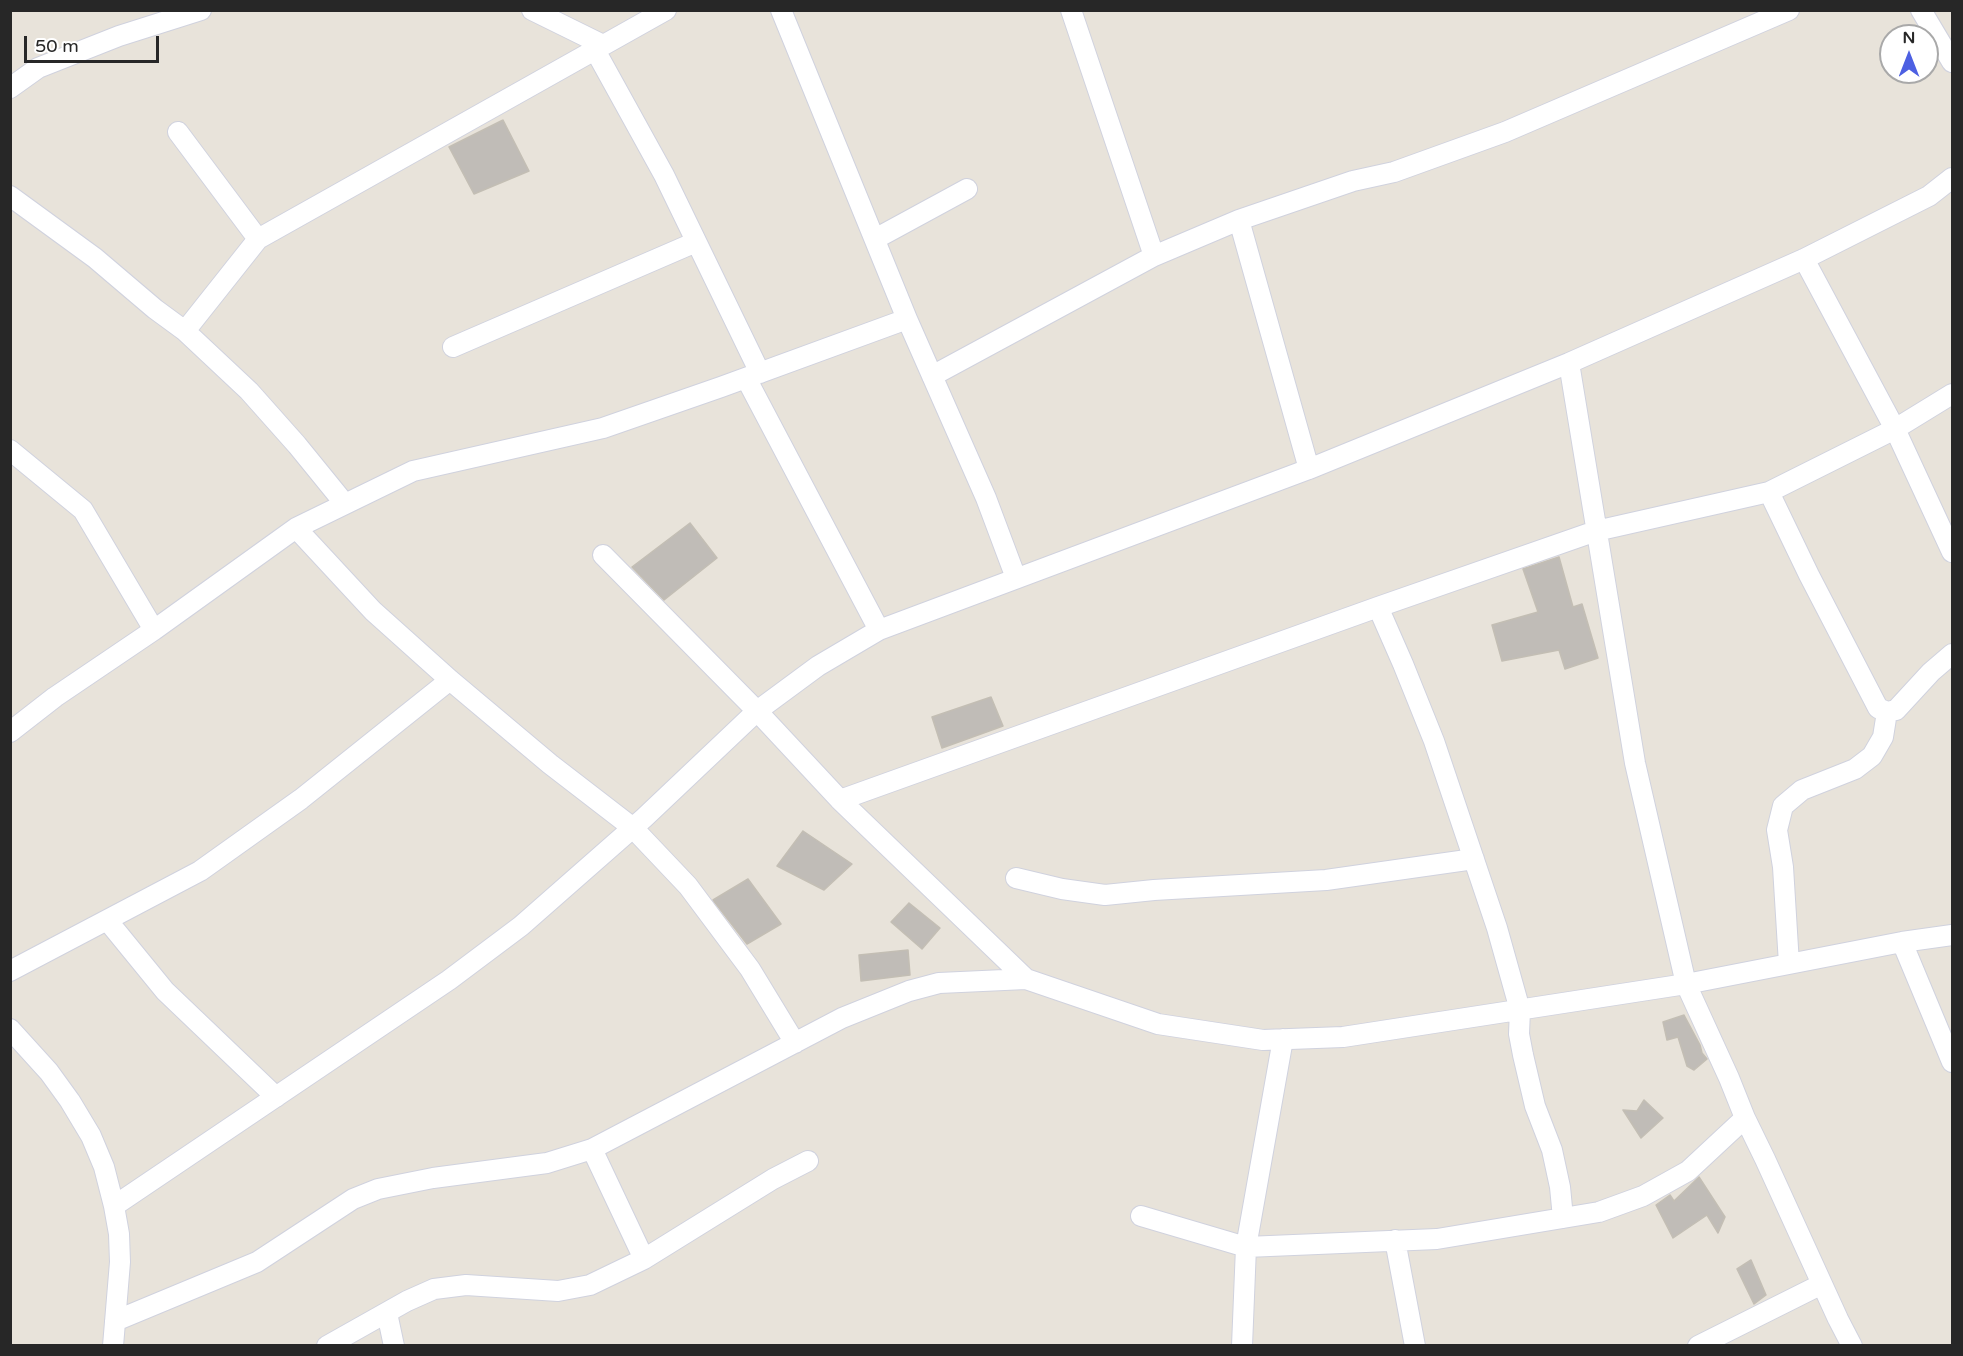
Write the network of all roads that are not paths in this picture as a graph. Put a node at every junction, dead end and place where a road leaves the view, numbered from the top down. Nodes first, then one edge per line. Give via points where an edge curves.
1 (201, 10) edge
2 (532, 10) edge
3 (666, 10) edge
4 (781, 10) edge
5 (1071, 10) edge
6 (1789, 10) edge
7 (1921, 10) edge
8 (1766, 15) edge
9 (599, 48) junction
10 (1953, 62) edge
11 (10, 88) edge
12 (178, 132) dead end
13 (1953, 178) edge
14 (967, 189) dead end
15 (10, 196) edge
16 (1239, 220) junction
17 (875, 239) junction
18 (258, 240) junction
19 (696, 242) junction
20 (1154, 256) junction
21 (1804, 259) junction
22 (907, 319) junction
23 (185, 331) junction
24 (453, 347) dead end
25 (1569, 363) junction
26 (753, 376) junction
27 (932, 376) junction
28 (1953, 394) edge
29 (1896, 429) junction
30 (10, 450) edge
31 (1309, 469) junction
32 (1769, 492) junction
33 (345, 504) junction
34 (296, 528) junction
35 (1596, 531) junction
36 (1953, 552) edge
37 (603, 555) dead end
38 (1016, 578) junction
39 (1378, 607) junction
40 (154, 630) junction
41 (879, 630) junction
42 (1953, 654) edge
43 (450, 680) junction
44 (757, 711) junction
45 (1887, 712) junction
46 (10, 732) edge
47 (840, 800) junction
48 (633, 828) junction
49 (1473, 859) junction
50 (1016, 878) dead end
51 (107, 920) junction
52 (1953, 934) edge
53 (1902, 942) junction
54 (1789, 964) junction
55 (10, 970) edge
56 (1026, 979) junction
57 (1686, 984) junction
58 (1520, 1010) junction
59 (10, 1029) edge
60 (1283, 1039) junction
61 (795, 1043) junction
62 (1953, 1062) edge
63 (276, 1097) junction
64 (1744, 1118) junction
65 (592, 1149) junction
66 (808, 1161) dead end
67 (114, 1206) junction
68 (1141, 1216) dead end
69 (1563, 1218) junction
70 (1395, 1240) junction
71 (1246, 1247) junction
72 (644, 1259) junction
73 (1822, 1284) junction
74 (387, 1313) junction
75 (115, 1321) junction
76 (114, 1346) edge
77 (327, 1346) edge
78 (394, 1346) edge
79 (1242, 1346) edge
80 (1415, 1346) edge
81 (1698, 1346) edge
82 (1852, 1346) edge

1 - 11 street via 38,68
2 - 9 street
3 - 9 street
4 - 17 street
5 - 20 street
6 - 8 street
7 - 10 street
8 - 16 street via 1505,132 1394,172 1353,181
9 - 18 street
9 - 19 street
12 - 18 street
13 - 21 street via 1929,196
14 - 17 street
15 - 23 street via 96,258
16 - 20 street
16 - 31 street
17 - 22 street
18 - 23 street
19 - 24 street
19 - 26 street
20 - 27 street
21 - 25 street
21 - 29 street
22 - 26 street
22 - 27 street
23 - 33 street via 249,391
25 - 31 street
25 - 35 street
26 - 33 street via 603,428 413,471
26 - 41 street
27 - 38 street via 986,498
28 - 29 street
29 - 32 street
29 - 36 street
30 - 40 street via 83,510
31 - 38 street
32 - 35 street
32 - 45 street via 1867,688 1878,708
33 - 34 street
34 - 40 street
34 - 43 street via 373,611
35 - 39 street
35 - 57 street via 1635,763
37 - 44 street
38 - 41 street
39 - 47 street
39 - 49 street via 1434,741
40 - 46 street
41 - 44 street via 818,666
42 - 45 street via 1902,705
43 - 48 street
43 - 51 street via 301,799 200,871
44 - 47 street
44 - 48 street
45 - 54 street via 1883,737 1872,756 1855,770 1802,790 1783,806 1778,830
47 - 56 street
48 - 61 street via 704,906 750,969
48 - 63 street via 521,926 449,980
49 - 50 street via 1326,880 1105,895 1062,890
49 - 58 street
51 - 55 street
51 - 63 street via 165,991
52 - 53 street
53 - 54 street
53 - 62 street
54 - 57 street
56 - 60 street via 1158,1024 1263,1040
56 - 61 street via 939,983 909,991 842,1018
57 - 58 street
57 - 64 street
58 - 60 street via 1343,1037
58 - 69 street via 1522,1055 1535,1107 1552,1150
59 - 67 street via 49,1072 91,1136
60 - 71 street
61 - 65 street
63 - 67 street
64 - 69 street via 1688,1171 1652,1191 1599,1212
64 - 73 street
65 - 72 street
65 - 75 street via 547,1163 378,1189 352,1199 257,1262
66 - 72 street
67 - 75 street via 120,1263
68 - 71 street
69 - 70 street via 1437,1239
70 - 71 street
70 - 80 street
71 - 79 street
72 - 74 street via 590,1285 558,1291 466,1284 434,1289
73 - 81 street
73 - 82 street
74 - 77 street
74 - 78 street
75 - 76 street

